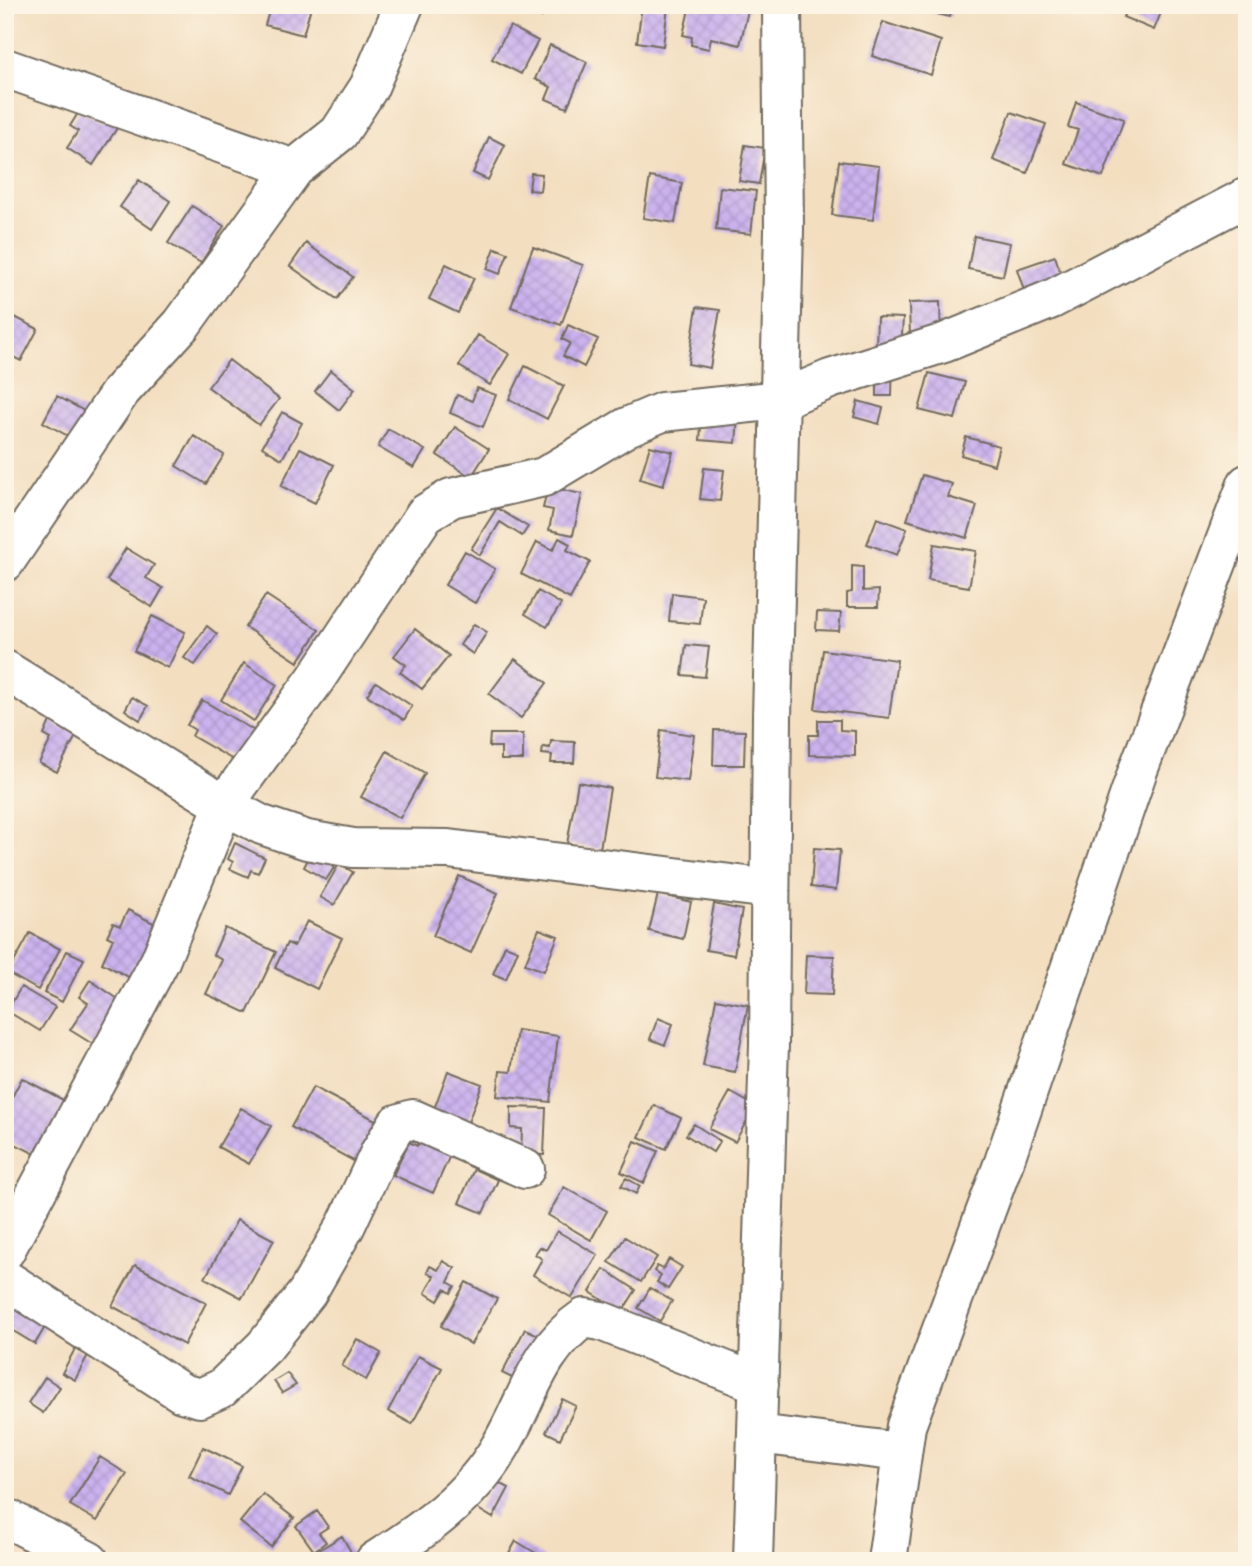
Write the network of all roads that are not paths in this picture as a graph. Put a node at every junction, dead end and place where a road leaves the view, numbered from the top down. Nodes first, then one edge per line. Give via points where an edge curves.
1 (404, 5) edge
2 (782, 5) edge
3 (5, 68) edge
4 (294, 169) junction
5 (1247, 197) edge
6 (780, 400) junction
7 (1247, 484) edge
8 (5, 562) edge
9 (5, 670) edge
10 (224, 805) junction
11 (770, 888) junction
12 (525, 1169) dead end
13 (5, 1251) edge
14 (5, 1279) edge
15 (759, 1384) junction
16 (758, 1434) junction
17 (901, 1452) junction
18 (5, 1517) edge
19 (89, 1561) edge
20 (375, 1561) edge
21 (753, 1561) edge
22 (887, 1561) edge

1 - 4 street via 369,87 339,133
2 - 6 street
3 - 4 street
4 - 8 street via 181,324 121,391
5 - 6 street via 1052,299 944,343
6 - 10 street via 662,412 627,427 544,477 451,498 425,514
6 - 11 street
7 - 17 street via 1138,773 1004,1162 906,1426
9 - 10 street
10 - 11 street via 306,840 354,848 448,849
10 - 13 street via 155,972
11 - 15 street
12 - 14 street via 413,1119 397,1124 307,1293 265,1346 222,1388 200,1398 182,1393
15 - 16 street
15 - 20 street via 584,1318 551,1346 500,1447 478,1479 409,1540
16 - 17 street
16 - 21 street
17 - 22 street
18 - 19 street

